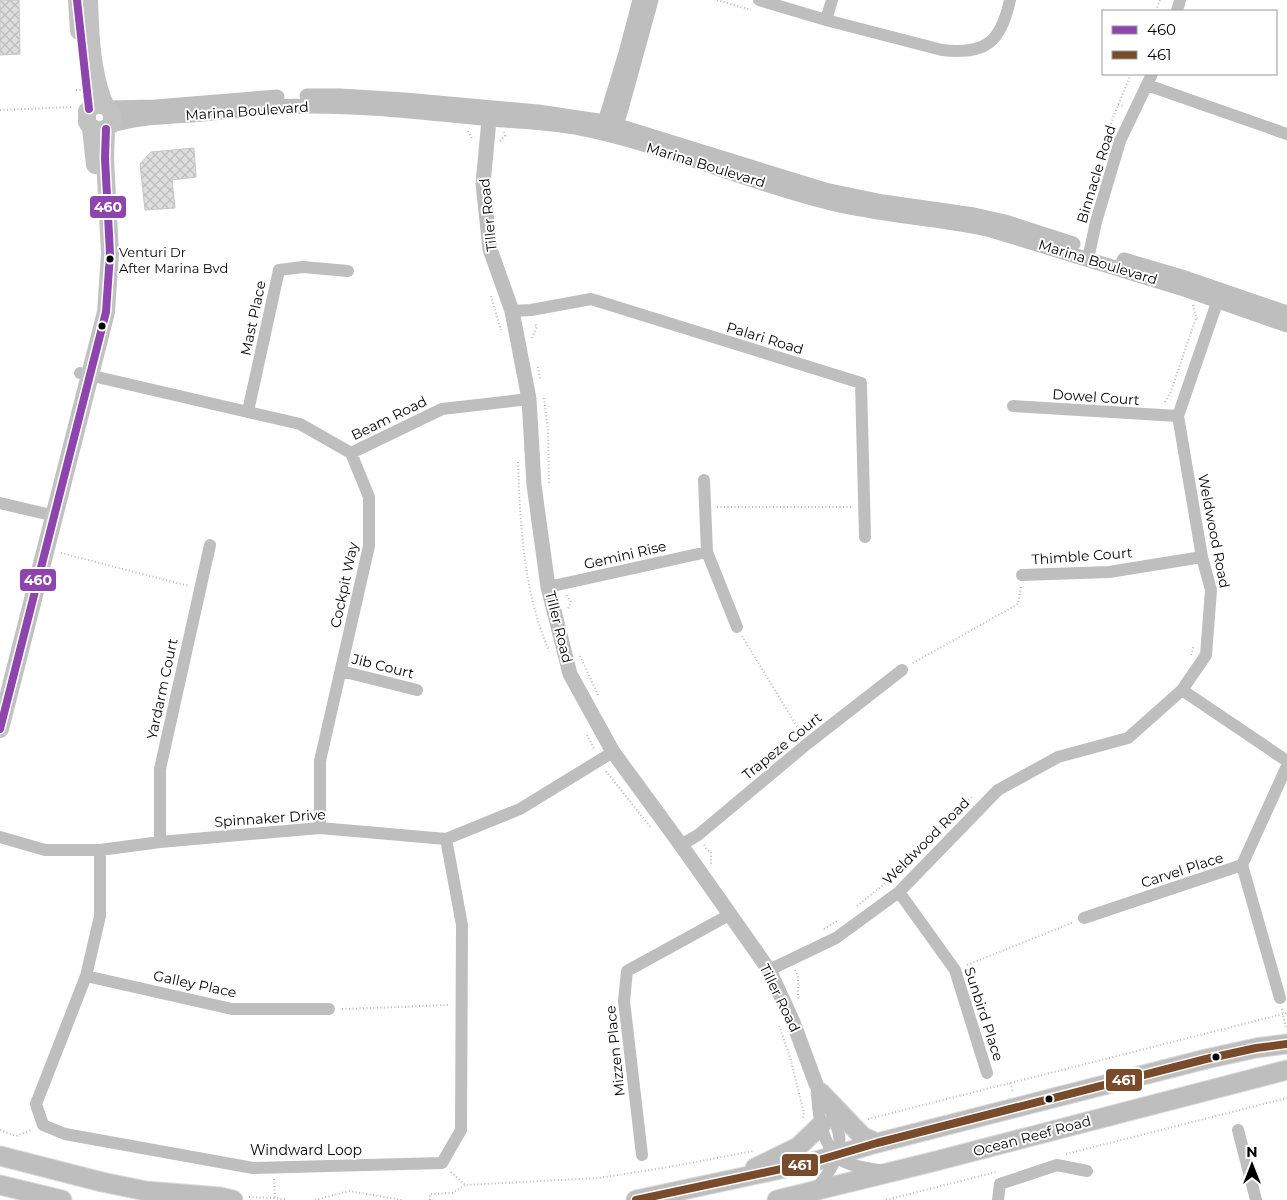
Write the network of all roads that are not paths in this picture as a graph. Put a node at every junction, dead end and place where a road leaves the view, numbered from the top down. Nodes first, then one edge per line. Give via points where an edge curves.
1 (77, 0) edge
2 (90, 0) edge
3 (640, 0) edge
4 (651, 0) edge
5 (759, 0) edge
6 (832, 0) edge
7 (1010, 0) edge
8 (826, 20) junction
9 (1149, 80) edge
10 (94, 107) junction
11 (489, 118) junction
12 (102, 128) junction
13 (609, 129) junction
14 (1287, 134) edge
15 (1089, 254) junction
16 (348, 271) dead end
17 (1220, 295) junction
18 (512, 311) junction
19 (1287, 314) edge
20 (1287, 325) edge
21 (85, 374) junction
22 (529, 399) junction
23 (1013, 406) dead end
24 (248, 411) junction
25 (1178, 416) junction
26 (351, 453) junction
27 (704, 480) dead end
28 (0, 503) edge
29 (50, 515) junction
30 (865, 537) dead end
31 (210, 544) dead end
32 (707, 552) junction
33 (1202, 558) junction
34 (1022, 575) road end
35 (548, 586) junction
36 (737, 627) road end
37 (902, 670) road end
38 (341, 671) junction
39 (417, 690) dead end
40 (1182, 690) junction
41 (0, 697) edge
42 (0, 729) edge
43 (606, 756) junction
44 (1287, 761) edge
45 (1287, 766) edge
46 (320, 828) junction
47 (0, 837) edge
48 (446, 839) junction
49 (160, 842) junction
50 (681, 845) junction
51 (100, 850) junction
52 (1242, 866) junction
53 (899, 892) junction
54 (729, 915) junction
55 (1084, 918) road end
56 (769, 970) junction
57 (86, 976) junction
58 (1280, 998) dead end
59 (329, 1009) road end
60 (1287, 1044) edge
61 (1287, 1070) edge
62 (987, 1072) dead end
63 (819, 1088) junction
64 (821, 1126) junction
65 (1238, 1130) dead end
66 (877, 1143) junction
67 (642, 1154) dead end
68 (837, 1155) junction
69 (0, 1156) edge
70 (1087, 1171) dead end
71 (892, 1172) junction
72 (729, 1181) junction
73 (0, 1185) edge
74 (816, 1189) junction
75 (62, 1200) edge
76 (233, 1200) edge
77 (636, 1200) edge
78 (777, 1200) edge
79 (998, 1200) edge
80 (1256, 1200) edge

1 - 10 main road
2 - 10 main road via 93,56 99,89
3 - 13 street
4 - 13 street
5 - 8 street
6 - 8 street
7 - 8 street via 1006,20 992,41 970,52 942,50
9 - 14 street
9 - 15 street, Binnacle Road via 1120,141
10 - 11 street, Marina Boulevard via 155,107 268,97 324,96 405,100
10 - 12 main road via 86,120
10 - 12 main road via 112,117
11 - 12 street, Marina Boulevard via 359,107 302,106 150,118
11 - 13 street, Marina Boulevard via 538,112
11 - 18 street, Tiller Road via 483,184 490,250
12 - 21 main road via 110,254 108,288 106,312
13 - 15 street, Marina Boulevard via 825,190 1005,222
15 - 17 street, Marina Boulevard via 1185,278
16 - 24 street, Mast Place via 303,267 279,270
17 - 19 street, Marina Boulevard
17 - 20 street, Marina Boulevard
17 - 25 street, Weldwood Road
18 - 22 street, Tiller Road
18 - 30 street, Palari Road via 591,299 861,383
21 - 24 street
21 - 29 main road
22 - 26 street, Beam Road via 442,409
22 - 35 street, Tiller Road via 534,485
23 - 25 street, Dowel Court
24 - 26 street via 300,424
25 - 33 street, Weldwood Road
26 - 38 street, Cockpit Way via 369,496 369,546
27 - 32 street
28 - 29 street
29 - 41 main road
29 - 42 main road
31 - 49 street, Yardarm Court via 160,770
32 - 35 street, Gemini Rise
32 - 36 street
33 - 34 street, Thimble Court via 1109,572
33 - 40 street, Weldwood Road via 1211,590 1206,655
35 - 43 street, Tiller Road via 570,674
37 - 50 street, Trapeze Court via 698,835
38 - 39 street, Jib Court
38 - 46 street, Cockpit Way via 320,761
40 - 44 street
40 - 53 street, Weldwood Road via 1128,738 1058,756 998,790
43 - 48 street, Spinnaker Drive via 520,809
43 - 50 street, Tiller Road
45 - 52 street, Carvel Place
46 - 48 street, Spinnaker Drive
46 - 49 street, Spinnaker Drive
47 - 51 street, Spinnaker Drive via 45,850
48 - 57 street, Windward Loop via 462,925 461,1130 442,1163 254,1168 65,1134 43,1126 36,1104
49 - 51 street, Spinnaker Drive
50 - 54 street, Tiller Road
51 - 57 street via 100,916
52 - 55 street, Carvel Place
52 - 58 street
53 - 56 street, Weldwood Road via 836,938
53 - 62 street, Sunbird Place via 955,970
54 - 56 street, Tiller Road
54 - 67 street, Mizzen Place via 627,971 624,1001
56 - 63 street, Tiller Road
57 - 59 street, Galley Place via 232,1009
60 - 66 main road via 1206,1059
61 - 71 main road, Ocean Reef Road
63 - 64 street, Tiller Road via 817,1108
63 - 66 main road via 863,1137
63 - 68 street, Tiller Road via 839,1137
64 - 68 street, Tiller Road via 826,1142
64 - 72 main road via 798,1147
65 - 80 street
66 - 68 main road
68 - 71 street via 843,1161
68 - 72 main road
68 - 74 street, Tiller Road via 827,1176
69 - 76 main road via 146,1191
70 - 79 street via 1058,1165 1000,1184
71 - 74 main road, Ocean Reef Road
72 - 77 main road
73 - 75 main road
74 - 78 main road, Ocean Reef Road

